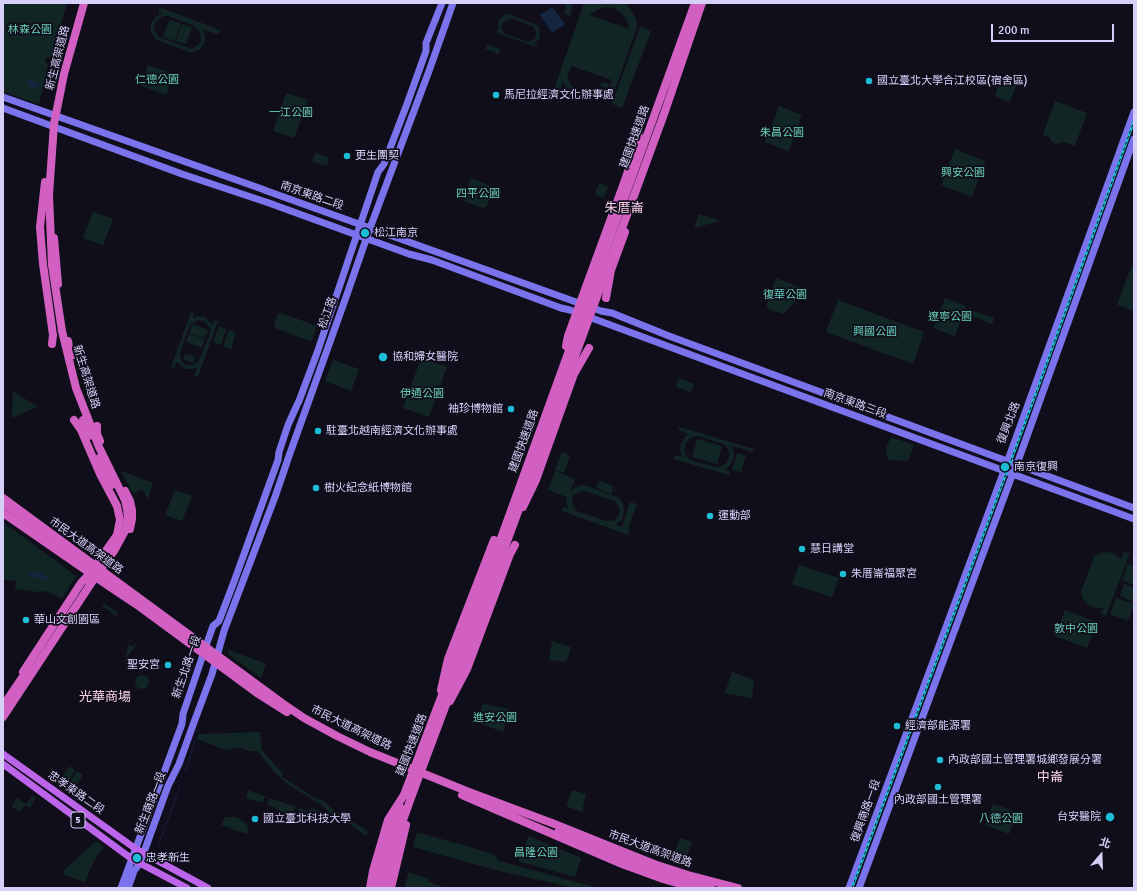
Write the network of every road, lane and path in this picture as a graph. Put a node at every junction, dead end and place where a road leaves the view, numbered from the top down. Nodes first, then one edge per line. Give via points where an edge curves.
1 (79, 3) edge
2 (84, 3) edge
3 (442, 3) edge
4 (453, 3) edge
5 (695, 3) edge
6 (702, 3) edge
7 (3, 97) edge
8 (3, 108) edge
9 (1134, 112) edge
10 (664, 114) junction
11 (638, 128) dead end
12 (1134, 140) edge
13 (47, 181) junction
14 (361, 225) junction
15 (370, 228) junction
16 (358, 236) junction
17 (366, 238) junction
18 (606, 298) dead end
19 (573, 300) joint
20 (570, 310) joint
21 (52, 344) dead end
22 (589, 348) dead end
23 (73, 355) dead end
24 (561, 372) junction
25 (74, 420) dead end
26 (97, 426) dead end
27 (1007, 461) junction
28 (1017, 464) junction
29 (1004, 471) junction
30 (1012, 474) junction
31 (3, 498) edge
32 (3, 503) edge
33 (1134, 508) edge
34 (3, 513) edge
35 (1134, 519) edge
36 (511, 533) junction
37 (117, 535) junction
38 (494, 540) dead end
39 (515, 545) dead end
40 (114, 551) junction
41 (105, 564) junction
42 (93, 569) junction
43 (219, 621) joint
44 (204, 650) junction
45 (216, 659) junction
46 (3, 701) edge
47 (3, 706) edge
48 (11, 712) dead end
49 (438, 716) junction
50 (3, 717) edge
51 (182, 724) joint
52 (904, 741) joint
53 (913, 741) joint
54 (3, 754) edge
55 (3, 764) edge
56 (479, 794) dead end
57 (408, 795) junction
58 (488, 803) junction
59 (136, 849) junction
60 (144, 854) junction
61 (132, 858) junction
62 (140, 863) junction
63 (694, 885) edge
64 (122, 888) edge
65 (128, 888) edge
66 (187, 888) edge
67 (208, 888) edge
68 (370, 888) edge
69 (377, 888) edge
70 (385, 888) edge
71 (391, 888) edge
72 (711, 888) edge
73 (728, 888) edge
74 (738, 888) edge
75 (849, 888) edge
76 (859, 888) edge

1 - 13 highway, 新生高架道路 via 66,44 53,103 48,135
2 - 13 highway, 新生高架道路, bridge via 57,104
3 - 14 main road, 松江路 via 409,98 384,164 378,172
4 - 15 main road, 松江路
5 - 24 highway, 建國快速道路, bridge
6 - 10 highway, 建國快速道路, bridge
7 - 14 main road, 南京東路二段
8 - 16 main road, 南京東路二段
9 - 27 main road, 復興北路
10 - 18 highway, bridge via 612,270
10 - 36 highway, 建國快速道路, bridge
11 - 24 highway, bridge via 639,140 568,336
12 - 28 main road, 復興北路
13 - 21 highway via 40,228
13 - 23 highway, bridge via 53,203 58,283 69,347
13 - 37 highway, 新生高架道路 via 46,259 55,325 82,420 121,504 123,521
13 - 40 highway, 新生高架道路, bridge via 52,265 66,352 87,418 127,509 126,529
14 - 15 main road, 南京東路二段
14 - 16 main road, 松江路
15 - 17 main road, 松江路
15 - 19 main road, 南京東路二段
16 - 17 main road, 南京東路二段
16 - 43 main road, 松江路
17 - 20 main road, 南京東路二段
17 - 45 main road, 松江路
19 - 27 main road, 南京東路三段
20 - 29 main road, 南京東路三段
22 - 36 highway, bridge via 574,374 536,480
24 - 49 highway, 建國快速道路, bridge
25 - 37 highway via 117,506 120,520
26 - 40 highway, bridge via 97,434 132,510 129,531
27 - 28 main road, 南京東路三段
27 - 29 main road, 復興北路
28 - 30 main road, 復興北路
28 - 33 main road, 南京東路三段
29 - 30 main road, 南京東路三段
29 - 52 main road, 復興北路
30 - 35 main road, 南京東路三段
30 - 53 main road, 復興北路
31 - 74 highway, 市民大道高架道路, bridge via 282,703 337,736 469,792 654,864
32 - 42 highway
34 - 63 highway, 市民大道高架道路, bridge via 140,607 257,693 330,738 385,764 566,840 663,879
36 - 49 highway, 建國快速道路, bridge
37 - 42 highway, 新生高架道路, bridge
38 - 49 highway, bridge via 448,659
39 - 49 highway, bridge via 467,669
40 - 41 highway, 新生高架道路, bridge
41 - 48 highway, bridge
41 - 50 highway, 新生高架道路, bridge
42 - 44 highway
42 - 46 highway, bridge via 81,583
42 - 47 highway, 新生高架道路, bridge
43 - 44 main road, 新生北路一段 via 213,626
44 - 45 highway
44 - 51 main road, 新生北路一段
45 - 58 highway via 298,718 328,736
45 - 60 main road, 新生南路一段
49 - 57 highway, 建國快速道路, bridge
51 - 59 main road, 新生南路一段
52 - 75 main road, 復興南路一段
53 - 76 main road, 復興南路一段
54 - 59 main road, 忠孝東路二段 / 5
55 - 61 main road, 忠孝東路二段 / 5
56 - 58 highway
57 - 68 highway via 388,820
57 - 69 highway, 建國快速道路 via 389,841
57 - 70 highway, 建國快速道路
57 - 71 highway
58 - 63 highway
59 - 60 main road, 5
59 - 61 main road, 新生南路一段
60 - 62 main road, 新生南路一段
60 - 67 main road, 5
61 - 62 main road, 5
61 - 64 main road, 新生南路一段
62 - 65 main road, 新生南路一段
62 - 66 main road, 5
63 - 72 highway
63 - 73 highway

